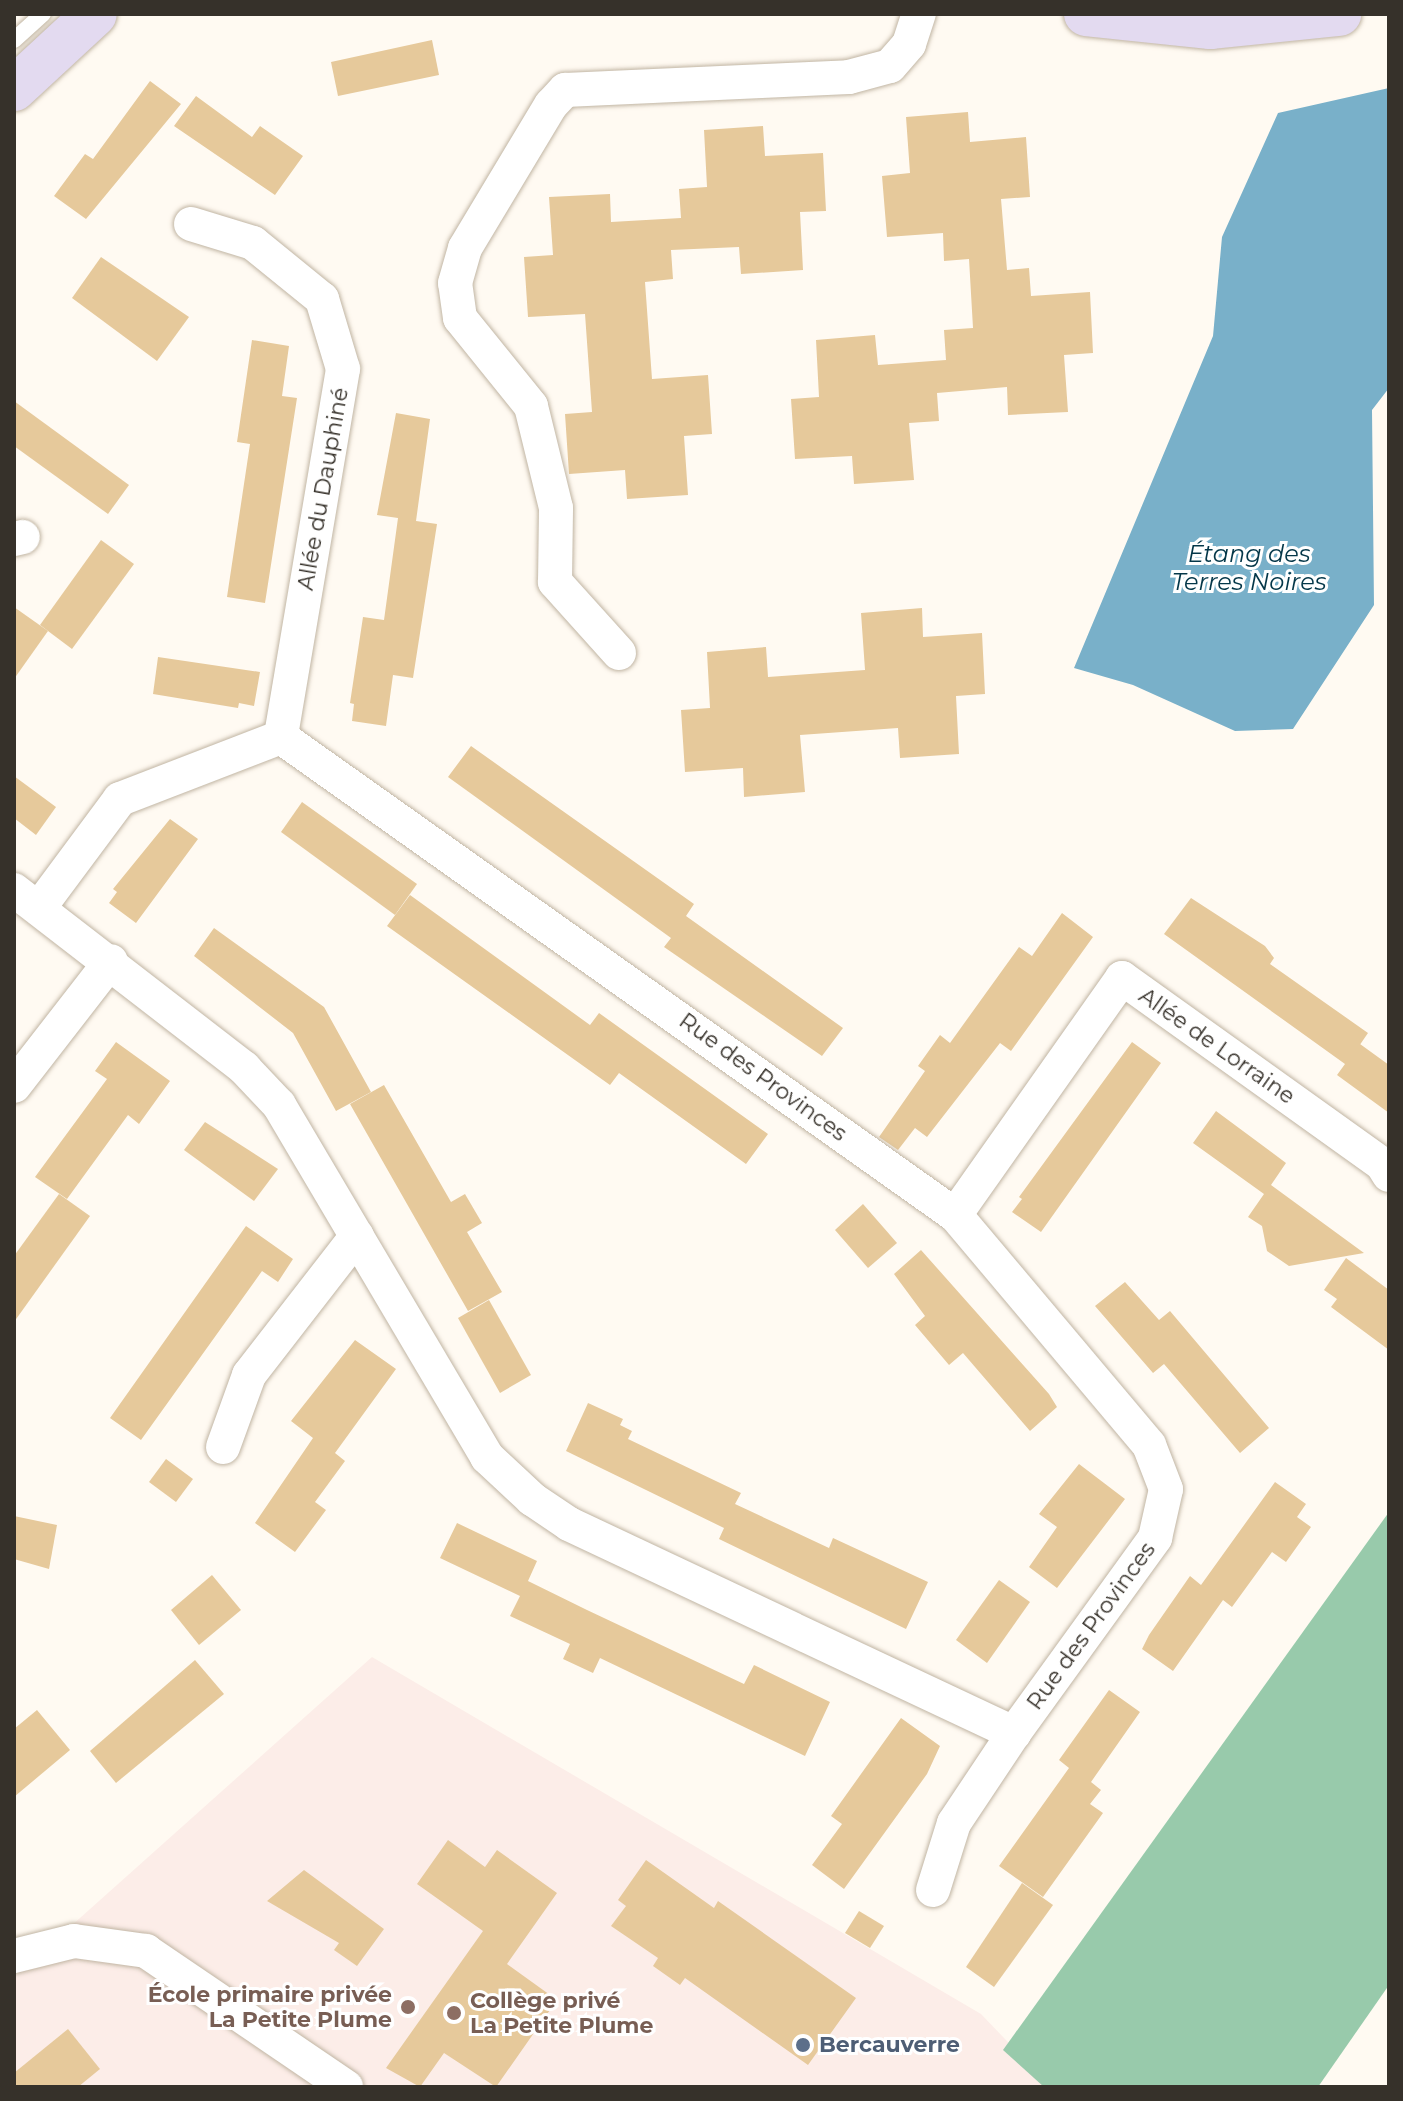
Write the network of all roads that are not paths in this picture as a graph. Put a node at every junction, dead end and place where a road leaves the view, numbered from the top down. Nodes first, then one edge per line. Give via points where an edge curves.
1 (43, 14) edge
2 (95, 14) edge
3 (919, 14) edge
4 (1086, 14) edge
5 (1339, 14) edge
6 (14, 40) edge
7 (14, 89) edge
8 (191, 224) dead end
9 (619, 653) dead end
10 (281, 737) junction
11 (26, 899) edge
12 (111, 961) junction
13 (14, 1086) edge
14 (1389, 1175) edge
15 (955, 1215) junction
16 (357, 1236) junction
17 (223, 1447) dead end
18 (1014, 1733) junction
19 (933, 1890) dead end
20 (14, 1956) edge
21 (346, 2087) edge

1 - 6 lane
2 - 7 street
3 - 9 street via 909,44 890,66 849,77 565,90 465,248 455,283 460,318 531,406 556,508 555,582
4 - 5 street via 1210,27
8 - 10 street, Allée du Dauphiné via 253,243 322,299 343,369
10 - 11 street, Rue des Provinces via 120,799
10 - 15 street, Rue des Provinces
11 - 12 street, Rue des Provinces
12 - 13 street
12 - 16 street, Rue des Provinces via 244,1068 279,1105
14 - 15 street, Allée de Lorraine via 1382,1164 1122,978
15 - 18 street, Rue des Provinces via 1149,1445 1166,1489 1155,1538
16 - 17 street via 249,1375
16 - 18 street, Rue des Provinces via 487,1457 532,1499 569,1524
18 - 19 street via 954,1823
20 - 21 street via 74,1941 146,1951

